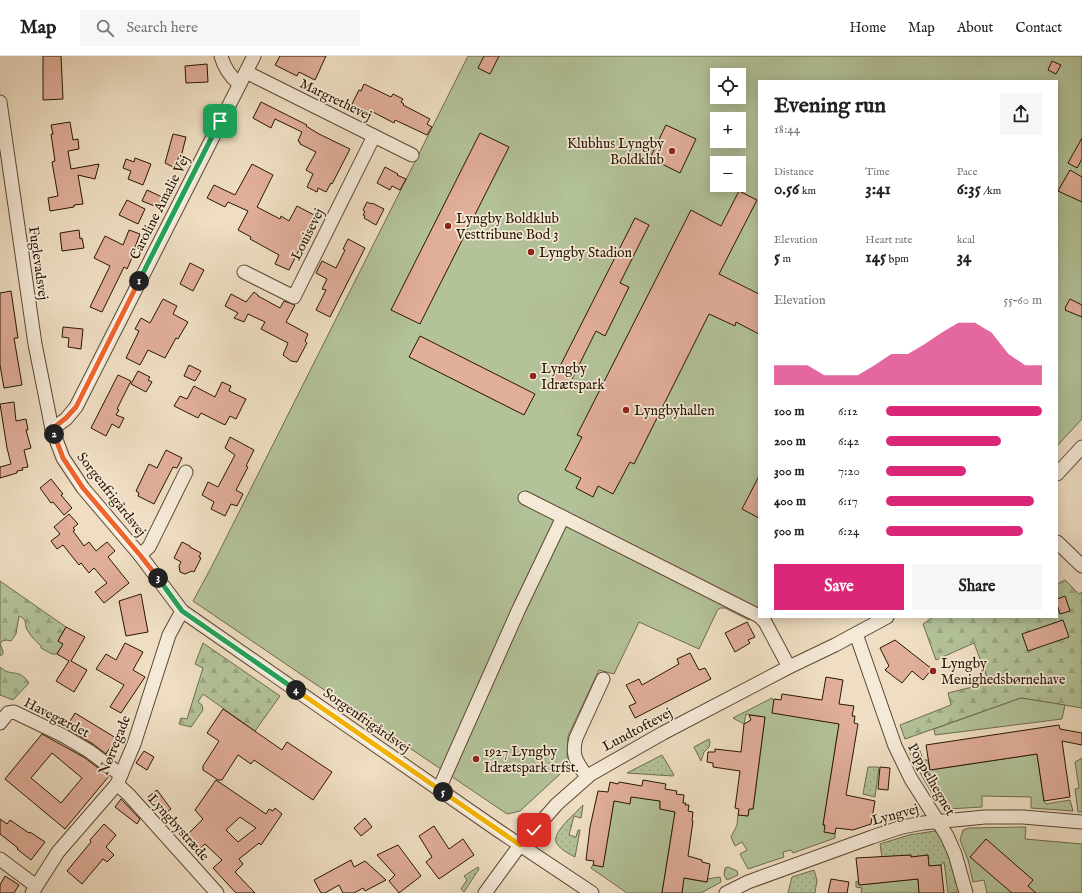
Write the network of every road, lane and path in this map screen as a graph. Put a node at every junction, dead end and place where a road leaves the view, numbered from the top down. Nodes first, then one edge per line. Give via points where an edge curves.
1 (221, 56) edge
2 (254, 56) edge
3 (246, 72) junction
4 (239, 84) junction
5 (0, 102) edge
6 (374, 136) junction
7 (412, 155) dead end
8 (244, 272) dead end
9 (52, 429) junction
10 (1082, 447) edge
11 (186, 472) dead end
12 (1058, 473) edge
13 (525, 498) dead end
14 (563, 517) junction
15 (1058, 543) edge
16 (140, 555) junction
17 (1082, 566) edge
18 (182, 611) junction
19 (758, 615) edge
20 (762, 618) edge
21 (885, 618) edge
22 (856, 634) junction
23 (789, 667) junction
24 (603, 679) dead end
25 (0, 723) edge
26 (586, 777) junction
27 (119, 780) junction
28 (439, 789) junction
29 (938, 822) junction
30 (1082, 822) edge
31 (520, 845) junction
32 (0, 859) edge
33 (34, 890) edge
34 (217, 893) edge
35 (485, 893) edge
36 (592, 893) edge
37 (726, 893) edge
38 (966, 893) edge

1 - 4 street via 230,77
2 - 3 street, Caroline Amalie Vej
3 - 4 street, Caroline Amalie Vej
3 - 6 street, Margrethevej
4 - 9 street, Caroline Amalie Vej via 76,407
5 - 9 street, Fuglevadsvej via 35,344
6 - 7 street, Margrethevej
6 - 8 street, Louisevej via 294,297
9 - 16 street, Sorgenfrigårdsvej via 63,458 83,488
10 - 12 street
11 - 16 street, Sorgenfrigårdsvej via 149,547
13 - 14 street
14 - 19 street
14 - 28 street
15 - 17 street
16 - 18 street, Sorgenfrigårdsvej
18 - 27 street, Nørregade via 168,636 134,744
18 - 28 street, Sorgenfrigårdsvej
20 - 23 street
21 - 22 street, Lundtoftevej
22 - 23 street, Lundtoftevej
22 - 29 street, Poppelhegnet via 895,746 911,779
23 - 26 street, Lundtoftevej via 663,733
24 - 26 street via 576,738 574,748 575,759
25 - 27 street, Havegærdet via 8,714 14,712 89,751
26 - 31 street, Lundtoftevej via 557,804
27 - 33 street, Nørregade via 61,848
27 - 34 street, Lyngbystræde via 129,795
28 - 31 street, Sorgenfrigårdsvej
29 - 30 street, Lyngvej via 985,817 1023,817
29 - 37 street, Lyngvej via 923,822 875,836 748,882
29 - 38 street, Poppelhegnet via 956,854
31 - 35 street, Lundtoftevej
31 - 36 street, Sorgenfrigårdsvej
32 - 33 street

